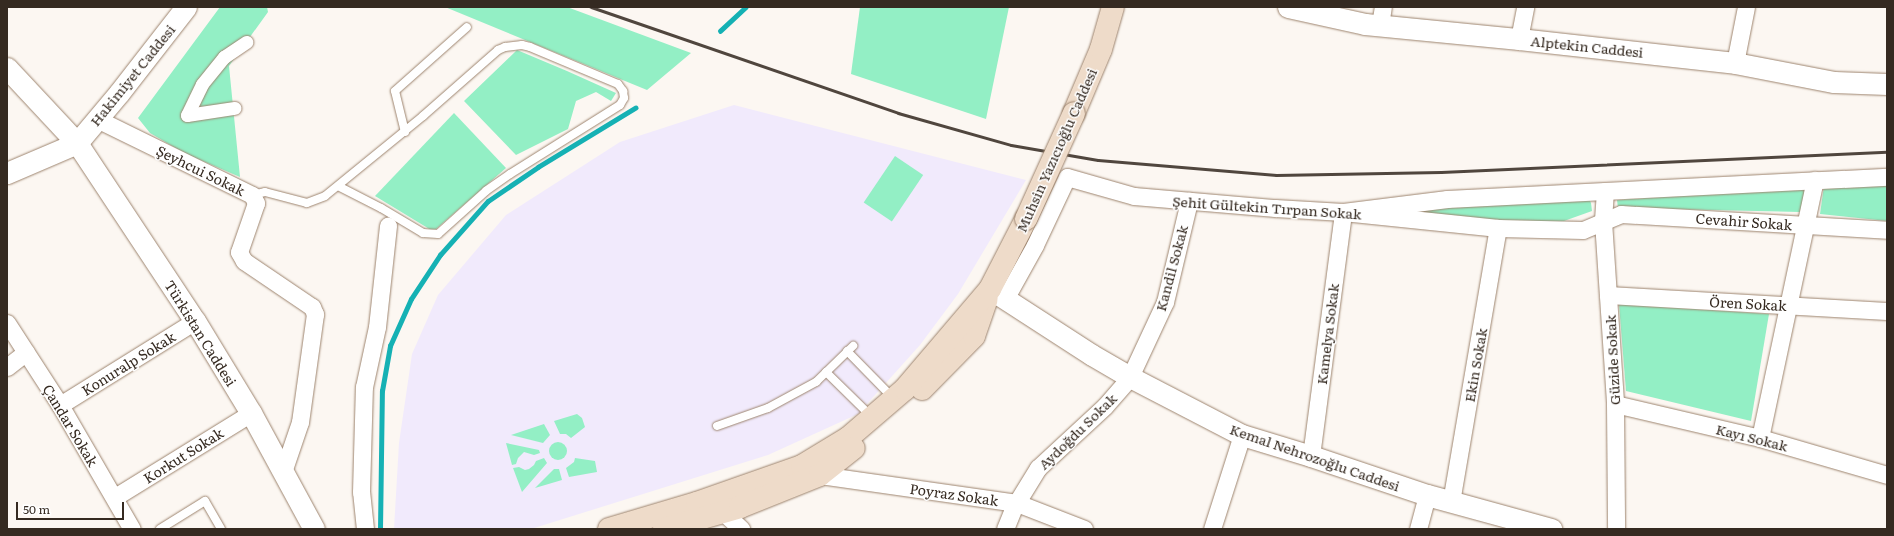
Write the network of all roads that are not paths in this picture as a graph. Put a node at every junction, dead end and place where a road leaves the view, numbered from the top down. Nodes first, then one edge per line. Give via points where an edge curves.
1 (186, 7) edge
2 (1113, 7) edge
3 (1288, 7) edge
4 (1525, 7) edge
5 (1746, 7) edge
6 (1382, 16) edge
7 (467, 27) dead end
8 (1519, 39) junction
9 (246, 42) dead end
10 (1735, 63) junction
11 (7, 68) edge
12 (1887, 84) edge
13 (234, 108) dead end
14 (97, 119) junction
15 (405, 132) junction
16 (77, 143) junction
17 (7, 173) edge
18 (1887, 177) edge
19 (1815, 180) junction
20 (338, 186) junction
21 (1605, 191) junction
22 (252, 195) junction
23 (1189, 201) junction
24 (1343, 212) junction
25 (1603, 221) junction
26 (1805, 225) junction
27 (388, 226) dead end
28 (1498, 228) junction
29 (1887, 230) edge
30 (998, 294) junction
31 (1608, 296) junction
32 (1788, 305) junction
33 (1887, 311) edge
34 (195, 321) junction
35 (7, 323) edge
36 (26, 352) junction
37 (7, 367) edge
38 (826, 372) junction
39 (1130, 377) junction
40 (894, 399) junction
41 (1615, 404) junction
42 (60, 405) junction
43 (251, 413) junction
44 (872, 417) junction
45 (717, 426) dead end
46 (1242, 435) junction
47 (1760, 438) junction
48 (1311, 456) junction
49 (283, 472) junction
50 (820, 475) junction
51 (1887, 475) edge
52 (1427, 495) junction
53 (115, 497) junction
54 (1451, 502) junction
55 (1017, 503) junction
56 (723, 512) junction
57 (132, 529) edge
58 (160, 529) edge
59 (221, 529) edge
60 (314, 529) edge
61 (365, 529) edge
62 (609, 529) edge
63 (664, 529) edge
64 (740, 529) edge
65 (1005, 529) edge
66 (1084, 529) edge
67 (1212, 529) edge
68 (1418, 529) edge
69 (1551, 529) edge
70 (1616, 529) edge

1 - 14 street, Hakimiyet Caddesi
2 - 30 main road, Muhsin Yazıcıoğlu Caddesi, bridge via 1101,48 1026,219
3 - 6 street, Alptekin Caddesi via 1365,24
4 - 8 street
5 - 10 street
6 - 8 street, Alptekin Caddesi
7 - 15 lane via 395,91
8 - 10 street, Alptekin Caddesi
9 - 13 street via 224,57 202,84 187,115
10 - 12 street, Alptekin Caddesi via 1834,82
11 - 16 street, Türkistan Caddesi
14 - 16 street, Hakimiyet Caddesi
14 - 22 street, Şeyhcui Sokak
15 - 20 lane
15 - 20 lane via 498,50 512,45 530,47 618,84 624,94 620,104 486,191 438,234 423,233
16 - 17 street
16 - 34 street, Türkistan Caddesi
18 - 19 street
19 - 21 street
19 - 26 street
20 - 22 lane via 325,196 307,203 265,192
21 - 24 street via 1447,198
21 - 25 street, Güzide Sokak
22 - 49 street, Şeyhcui Sokak via 256,203 239,252 244,261 312,308 315,314 300,422
23 - 24 street, Şehit Gültekin Tırpan Sokak
23 - 30 street, Şehit Gültekin Tırpan Sokak via 1134,196 1067,177 1034,245
23 - 39 street, Kandil Sokak via 1165,302
24 - 28 street, Şehit Gültekin Tırpan Sokak
24 - 48 street, Kamelya Sokak
25 - 26 street, Cevahir Sokak via 1621,214
25 - 28 street, Şehit Gültekin Tırpan Sokak via 1583,230
25 - 31 street, Güzide Sokak
26 - 29 street, Cevahir Sokak
26 - 32 street
27 - 61 street via 377,326 364,387 361,492
28 - 54 street, Ekin Sokak
30 - 39 street, Kemal Nehrozoğlu Caddesi
30 - 40 main road, Muhsin Yazıcıoğlu Caddesi
30 - 50 main road, Muhsin Yazıcıoğlu Caddesi via 974,336 891,420
31 - 32 street, Ören Sokak
31 - 41 street, Güzide Sokak
32 - 33 street, Ören Sokak
32 - 47 street
34 - 42 street, Konuralp Sokak
34 - 43 street, Türkistan Caddesi
35 - 36 street, Çandar Sokak
36 - 37 street
36 - 42 street, Çandar Sokak
38 - 40 lane via 850,348
38 - 44 lane
38 - 45 lane via 816,382 768,408
39 - 46 street, Kemal Nehrozoğlu Caddesi
39 - 55 street, Aydoğdu Sokak via 1105,406 1038,468
40 - 44 main road, Muhsin Yazıcıoğlu Caddesi
41 - 47 street, Kayı Sokak
41 - 70 street, Güzide Sokak
42 - 53 street, Çandar Sokak
43 - 49 street, Türkistan Caddesi
43 - 53 street, Korkut Sokak
44 - 62 main road, Muhsin Yazıcıoğlu Caddesi via 848,438 802,466 697,503
46 - 48 street, Kemal Nehrozoğlu Caddesi
46 - 67 street
47 - 51 street, Kayı Sokak
48 - 52 street, Kemal Nehrozoğlu Caddesi
49 - 60 street, Türkistan Caddesi
50 - 55 street, Poyraz Sokak
50 - 56 main road, Muhsin Yazıcıoğlu Caddesi
52 - 54 street, Kemal Nehrozoğlu Caddesi
52 - 68 street
53 - 57 street, Çandar Sokak
54 - 69 street, Kemal Nehrozoğlu Caddesi
55 - 65 street, Aydoğdu Sokak
55 - 66 street, Poyraz Sokak
56 - 63 main road, Muhsin Yazıcıoğlu Caddesi
56 - 64 street
58 - 59 lane via 205,501

